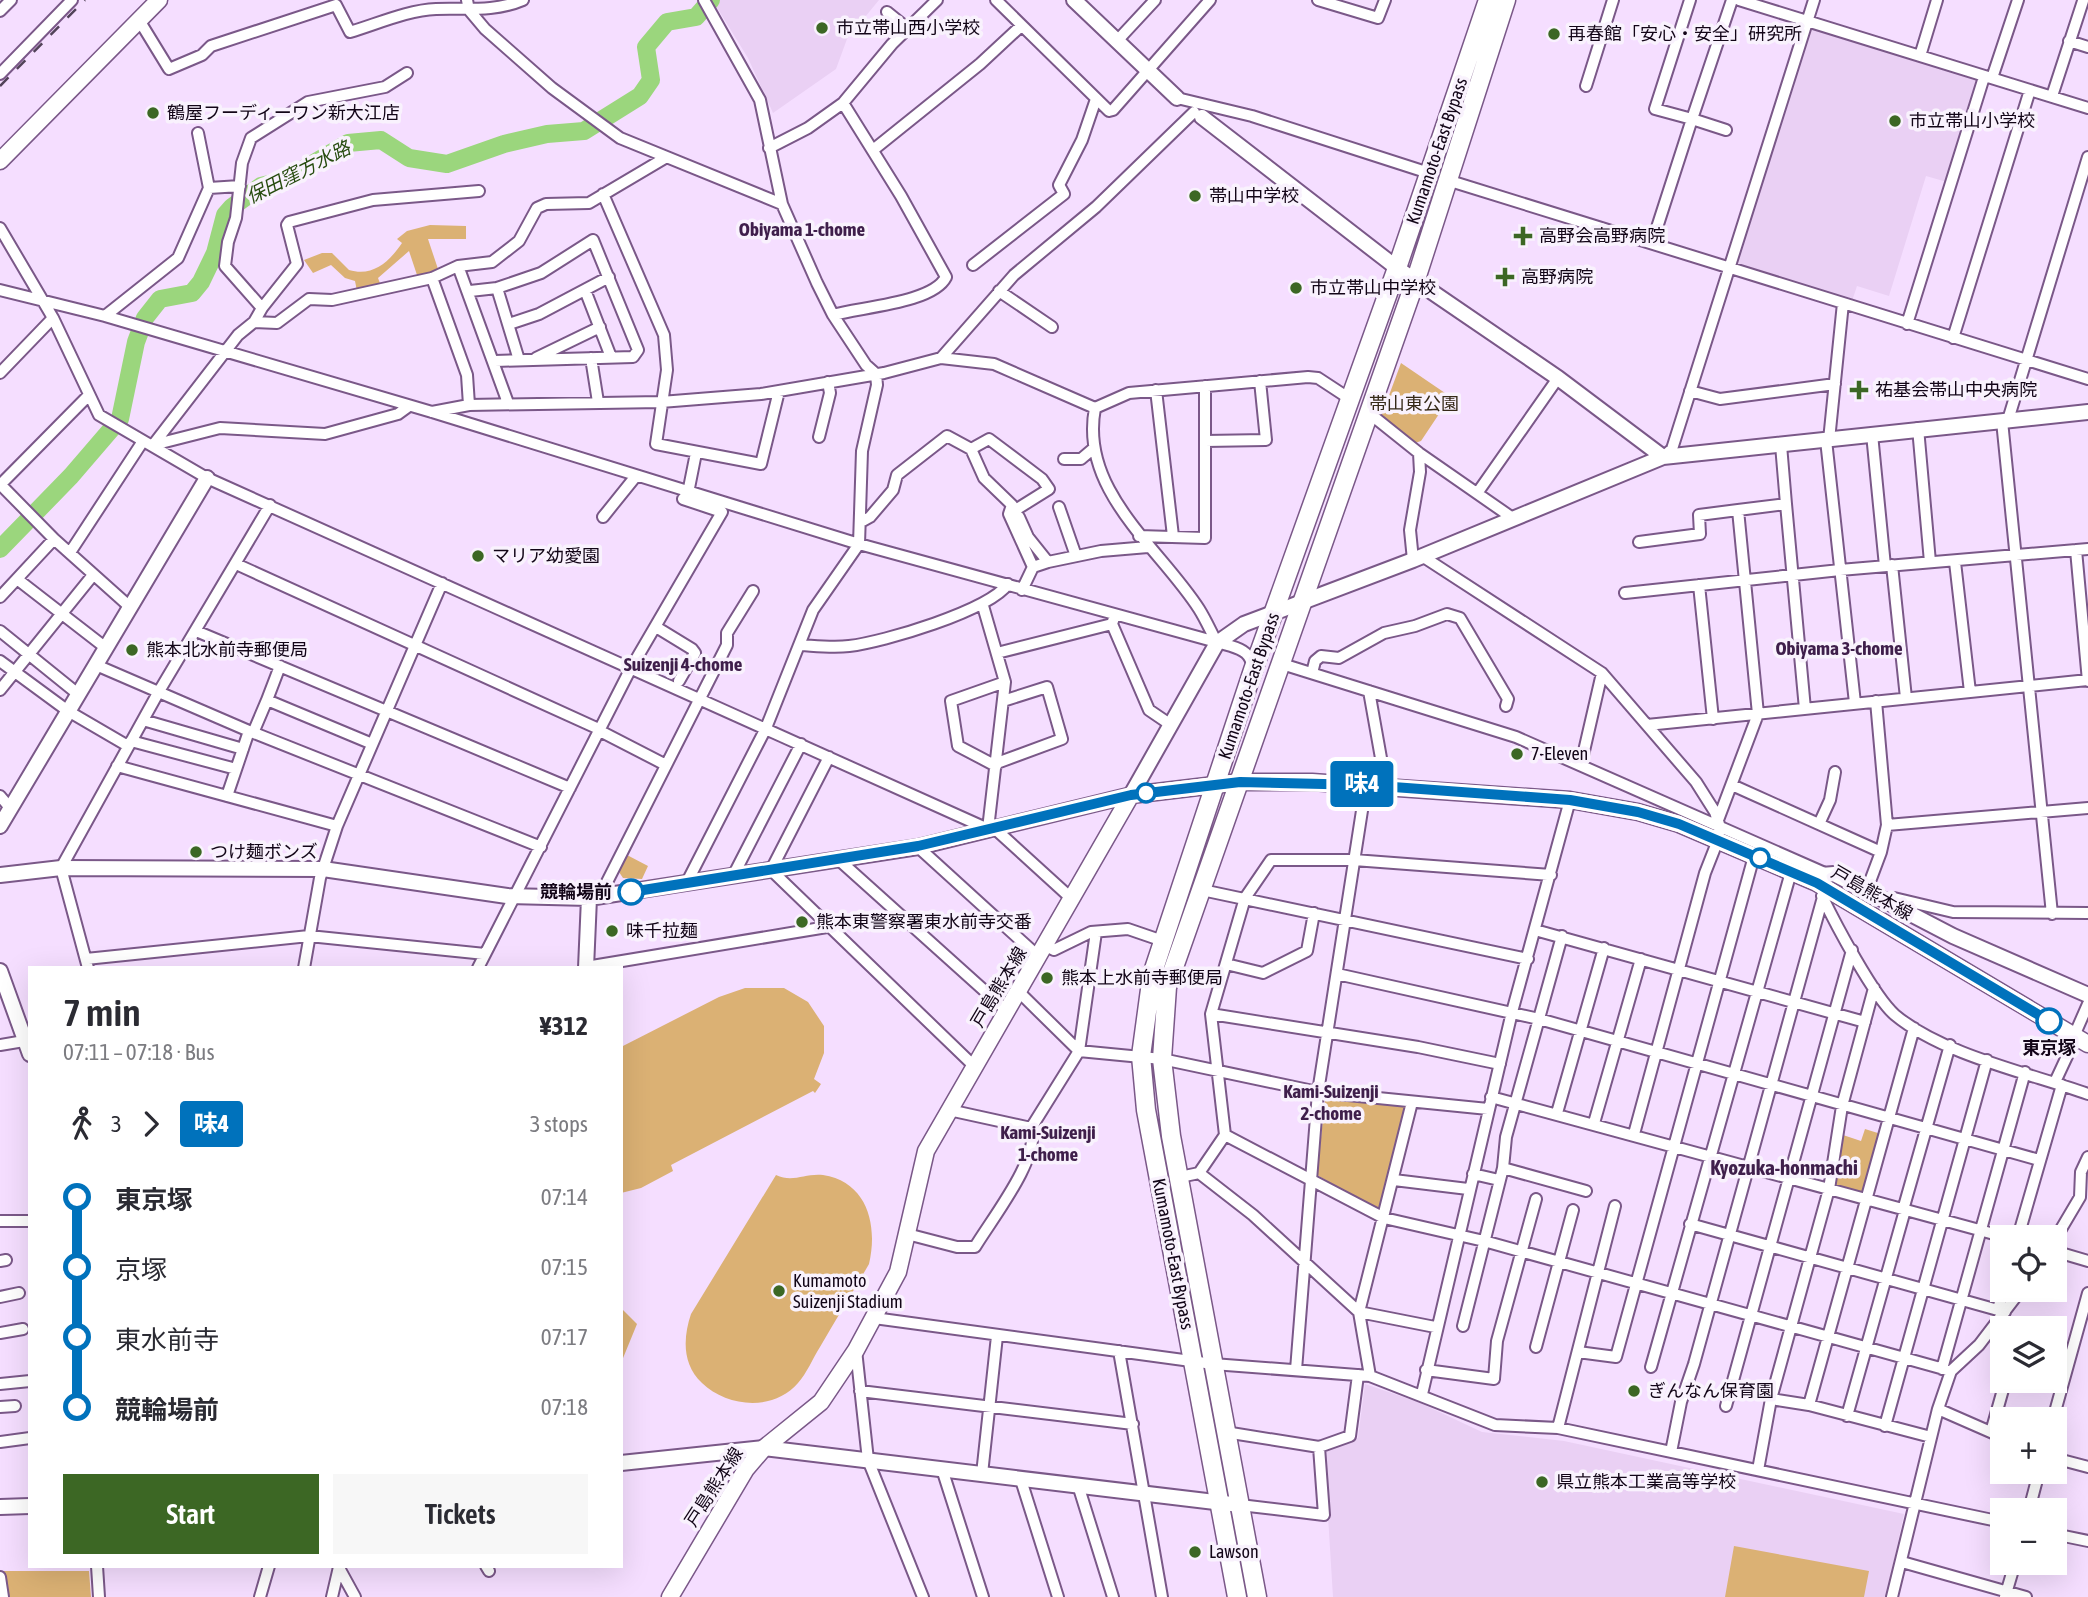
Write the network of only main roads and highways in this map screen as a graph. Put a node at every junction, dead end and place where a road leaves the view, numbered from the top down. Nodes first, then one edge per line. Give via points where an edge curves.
1 (159, 0) edge
2 (1488, 0) edge
3 (1506, 0) edge
4 (0, 161) edge
5 (1240, 782) junction
6 (1216, 784) junction
7 (2079, 1039) edge
8 (670, 1597) edge
9 (1237, 1597) edge
10 (1257, 1597) edge

1 - 4 main road
2 - 6 highway, Kumamoto-East Bypass
3 - 5 highway, Kumamoto-East Bypass via 1416,279
5 - 6 main road, 戸島熊本線
5 - 7 main road, 戸島熊本線 via 1386,786 1570,800 1718,828 1754,856 1822,885
5 - 10 highway, Kumamoto-East Bypass via 1167,987 1162,1059 1171,1136
6 - 8 main road, 戸島熊本線 via 1131,795 926,1151 898,1272 856,1350 821,1402 764,1448 746,1469
6 - 9 highway, Kumamoto-East Bypass via 1152,975 1141,1056 1146,1110

